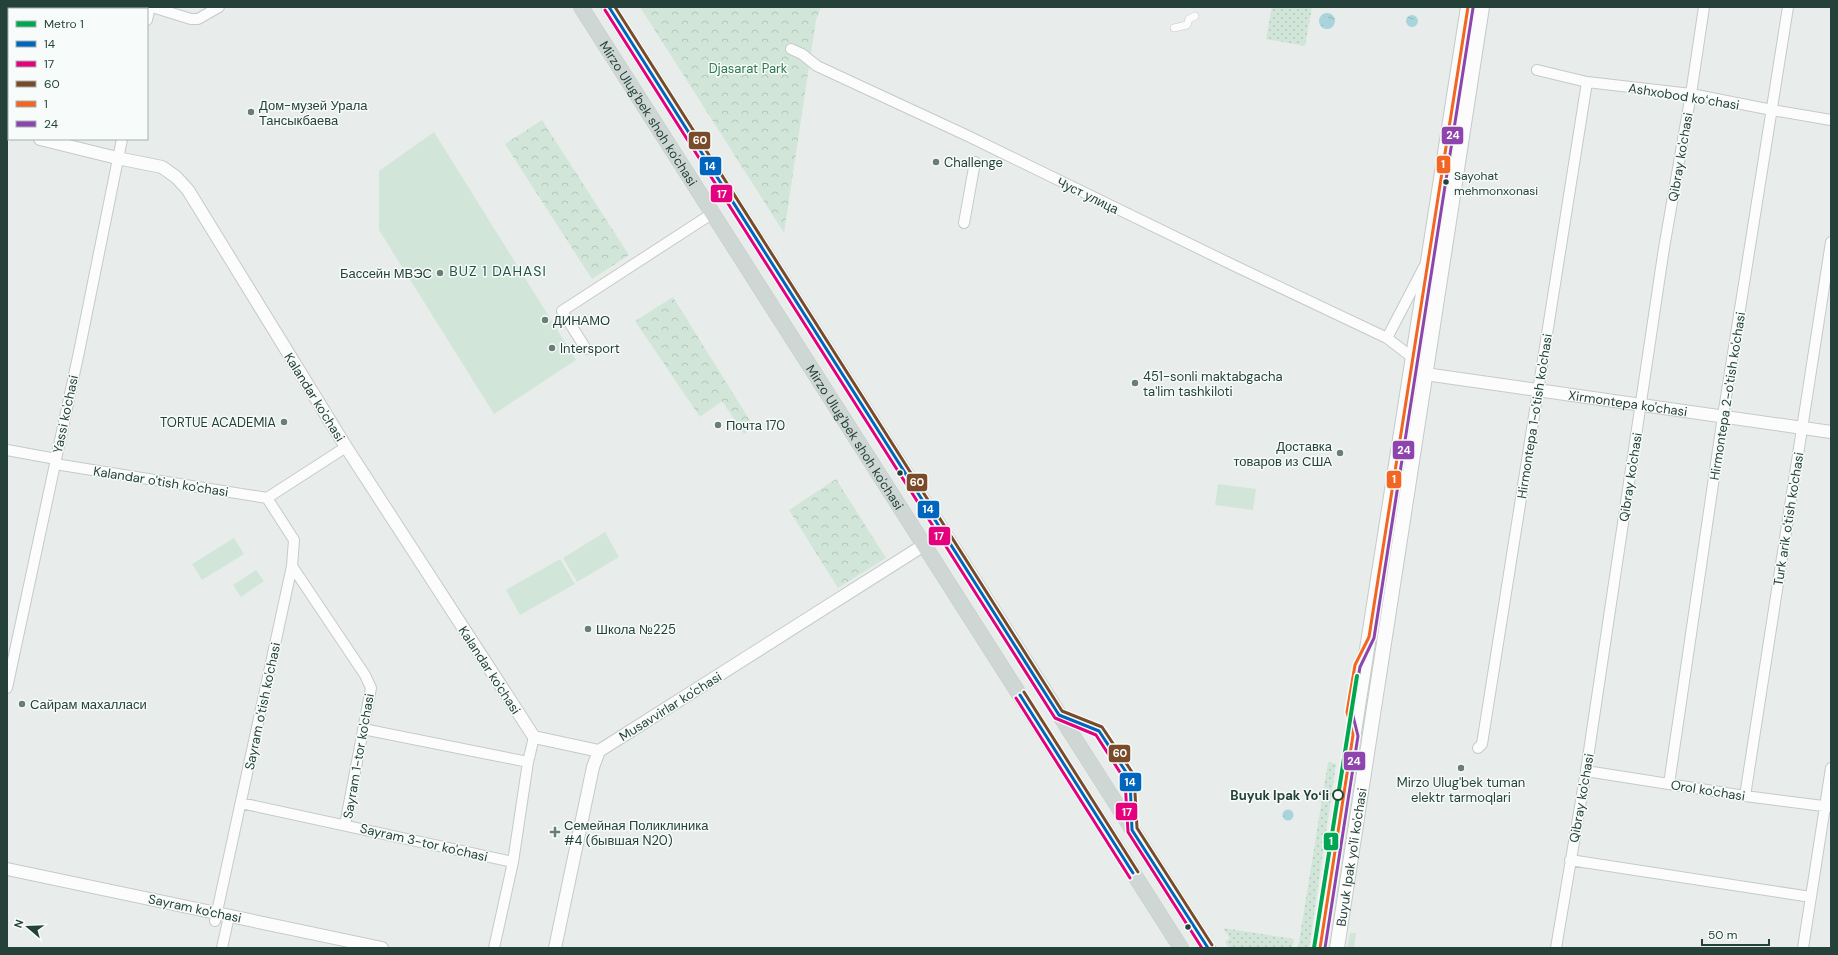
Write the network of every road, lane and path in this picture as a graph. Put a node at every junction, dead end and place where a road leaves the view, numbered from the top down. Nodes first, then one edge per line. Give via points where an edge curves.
1 (151, 7) edge
2 (220, 7) edge
3 (581, 7) edge
4 (609, 7) edge
5 (1468, 7) edge
6 (1482, 7) edge
7 (1704, 7) edge
8 (1788, 7) edge
9 (1195, 16) dead end
10 (148, 17) edge
11 (1174, 28) dead end
12 (791, 49) dead end
13 (1537, 70) dead end
14 (1586, 82) junction
15 (1691, 94) junction
16 (1772, 110) junction
17 (1831, 120) edge
18 (44, 140) edge
19 (122, 140) edge
20 (117, 158) junction
21 (975, 162) dead end
22 (713, 213) junction
23 (964, 223) dead end
24 (1831, 242) edge
25 (1428, 259) junction
26 (1387, 338) junction
27 (586, 349) dead end
28 (1413, 358) junction
29 (1425, 374) junction
30 (1410, 375) junction
31 (1539, 390) junction
32 (1641, 405) junction
33 (1724, 416) junction
34 (1802, 428) junction
35 (1831, 432) edge
36 (346, 447) junction
37 (7, 450) edge
38 (55, 462) junction
39 (907, 476) junction
40 (887, 487) junction
41 (267, 498) junction
42 (924, 545) junction
43 (292, 566) junction
44 (7, 688) edge
45 (363, 728) junction
46 (534, 737) junction
47 (1478, 748) dead end
48 (599, 751) junction
49 (528, 762) junction
50 (1831, 768) edge
51 (1586, 771) junction
52 (1669, 784) junction
53 (1344, 796) junction
54 (1744, 796) junction
55 (1359, 802) junction
56 (241, 803) junction
57 (1828, 807) edge
58 (345, 825) junction
59 (1570, 860) junction
60 (513, 862) junction
61 (7, 869) edge
62 (7, 877) edge
63 (1811, 897) junction
64 (222, 918) junction
65 (1178, 944) edge
66 (222, 948) edge
67 (344, 948) edge
68 (382, 948) edge
69 (494, 948) edge
70 (555, 948) edge
71 (1208, 948) edge
72 (1320, 948) edge
73 (1336, 948) edge
74 (1556, 948) edge
75 (1803, 948) edge

1 - 2 street via 191,19 198,19
1 - 10 street
3 - 22 main road, Mirzo Ulug'bek shoh ko'chasi
4 - 39 main road, Mirzo Ulug'bek shoh ko'chasi
5 - 25 main road
6 - 29 main road, Buyuk Ipak yo'li ko'chasi
7 - 15 street, Qibray ko'chasi
8 - 16 street, Hirmontepa 2-o'tish ko'chasi
9 - 11 street via 1189,19 1187,25
12 - 26 street, Чуст улица via 817,66
13 - 14 street, Ashxobod koʻchasi
14 - 15 street, Ashxobod koʻchasi
14 - 31 street, Hirmontepa 1-o'tish ko'chasi
15 - 16 street, Ashxobod koʻchasi
15 - 32 street, Qibray ko'chasi via 1664,248
16 - 17 street, Ashxobod koʻchasi
16 - 33 street, Hirmontepa 2-o'tish ko'chasi
18 - 20 street, Kalandar ko'chasi
19 - 20 street, Yassi ko'chasi
20 - 36 street, Kalandar ko'chasi via 162,167 188,190
20 - 38 street, Yassi ko'chasi
21 - 23 street
22 - 27 street via 562,311
22 - 40 main road, Mirzo Ulug'bek shoh ko'chasi
24 - 34 street, Turk arik o'tish ko'chasi
25 - 26 street
25 - 28 main road
26 - 28 street, Чуст улица
28 - 29 main road
28 - 30 main road
29 - 30 main road, Xirmontepa ko'chasi
29 - 31 street, Xirmontepa ko'chasi
29 - 55 main road, Buyuk Ipak yo'li ko'chasi
30 - 53 main road, Buyuk Ipak yo'li ko'chasi
31 - 32 street, Xirmontepa ko'chasi
31 - 47 street, Hirmontepa 1-o'tish ko'chasi via 1482,744
32 - 33 street, Xirmontepa ko'chasi
32 - 51 street, Qibray ko'chasi
33 - 34 street, Xirmontepa ko'chasi
33 - 52 street, Hirmontepa 2-o'tish ko'chasi
34 - 35 street, Xirmontepa ko'chasi
34 - 54 street, Turk arik o'tish ko'chasi
36 - 41 street
36 - 46 street, Kalandar ko'chasi
37 - 38 street, Kalandar o'tish ko'chasi
38 - 41 street, Kalandar o'tish ko'chasi
38 - 44 street, Yassi ko'chasi
39 - 40 main road
39 - 71 main road, Mirzo Ulug'bek shoh ko'chasi
40 - 42 main road, Mirzo Ulug'bek shoh ko'chasi
41 - 43 street, Sayram o'tish ko'chasi via 294,540
42 - 48 street, Musavvirlar ko'chasi
42 - 65 main road, Mirzo Ulug'bek shoh ko'chasi
43 - 45 street, Sayram 1-tor ko'chasi via 368,680 370,693
43 - 56 street, Sayram o'tish ko'chasi
45 - 49 street
45 - 58 street, Sayram 1-tor ko'chasi
46 - 48 street
46 - 49 street
48 - 70 street
49 - 60 street
50 - 57 street
51 - 52 street, Orol ko'chasi
51 - 59 street, Qibray ko'chasi
52 - 54 street, Orol ko'chasi
53 - 55 main road via 1348,805 1354,806
53 - 72 main road, Buyuk Ipak yo'li ko'chasi
54 - 57 street, Orol ko'chasi
55 - 73 main road, Buyuk Ipak yo'li ko'chasi
56 - 58 street, Sayram 3-tor ko'chasi
56 - 64 street, Sayram o'tish ko'chasi
57 - 63 street
58 - 60 street, Sayram 3-tor ko'chasi
59 - 63 street
59 - 74 street, Qibray ko'chasi
60 - 69 street
61 - 64 street, Sayram ko'chasi
62 - 64 street, Sayram ko'chasi
63 - 75 street
64 - 66 street, Sayram o'tish ko'chasi
64 - 67 street, Sayram ko'chasi
64 - 68 street, Sayram ko'chasi

